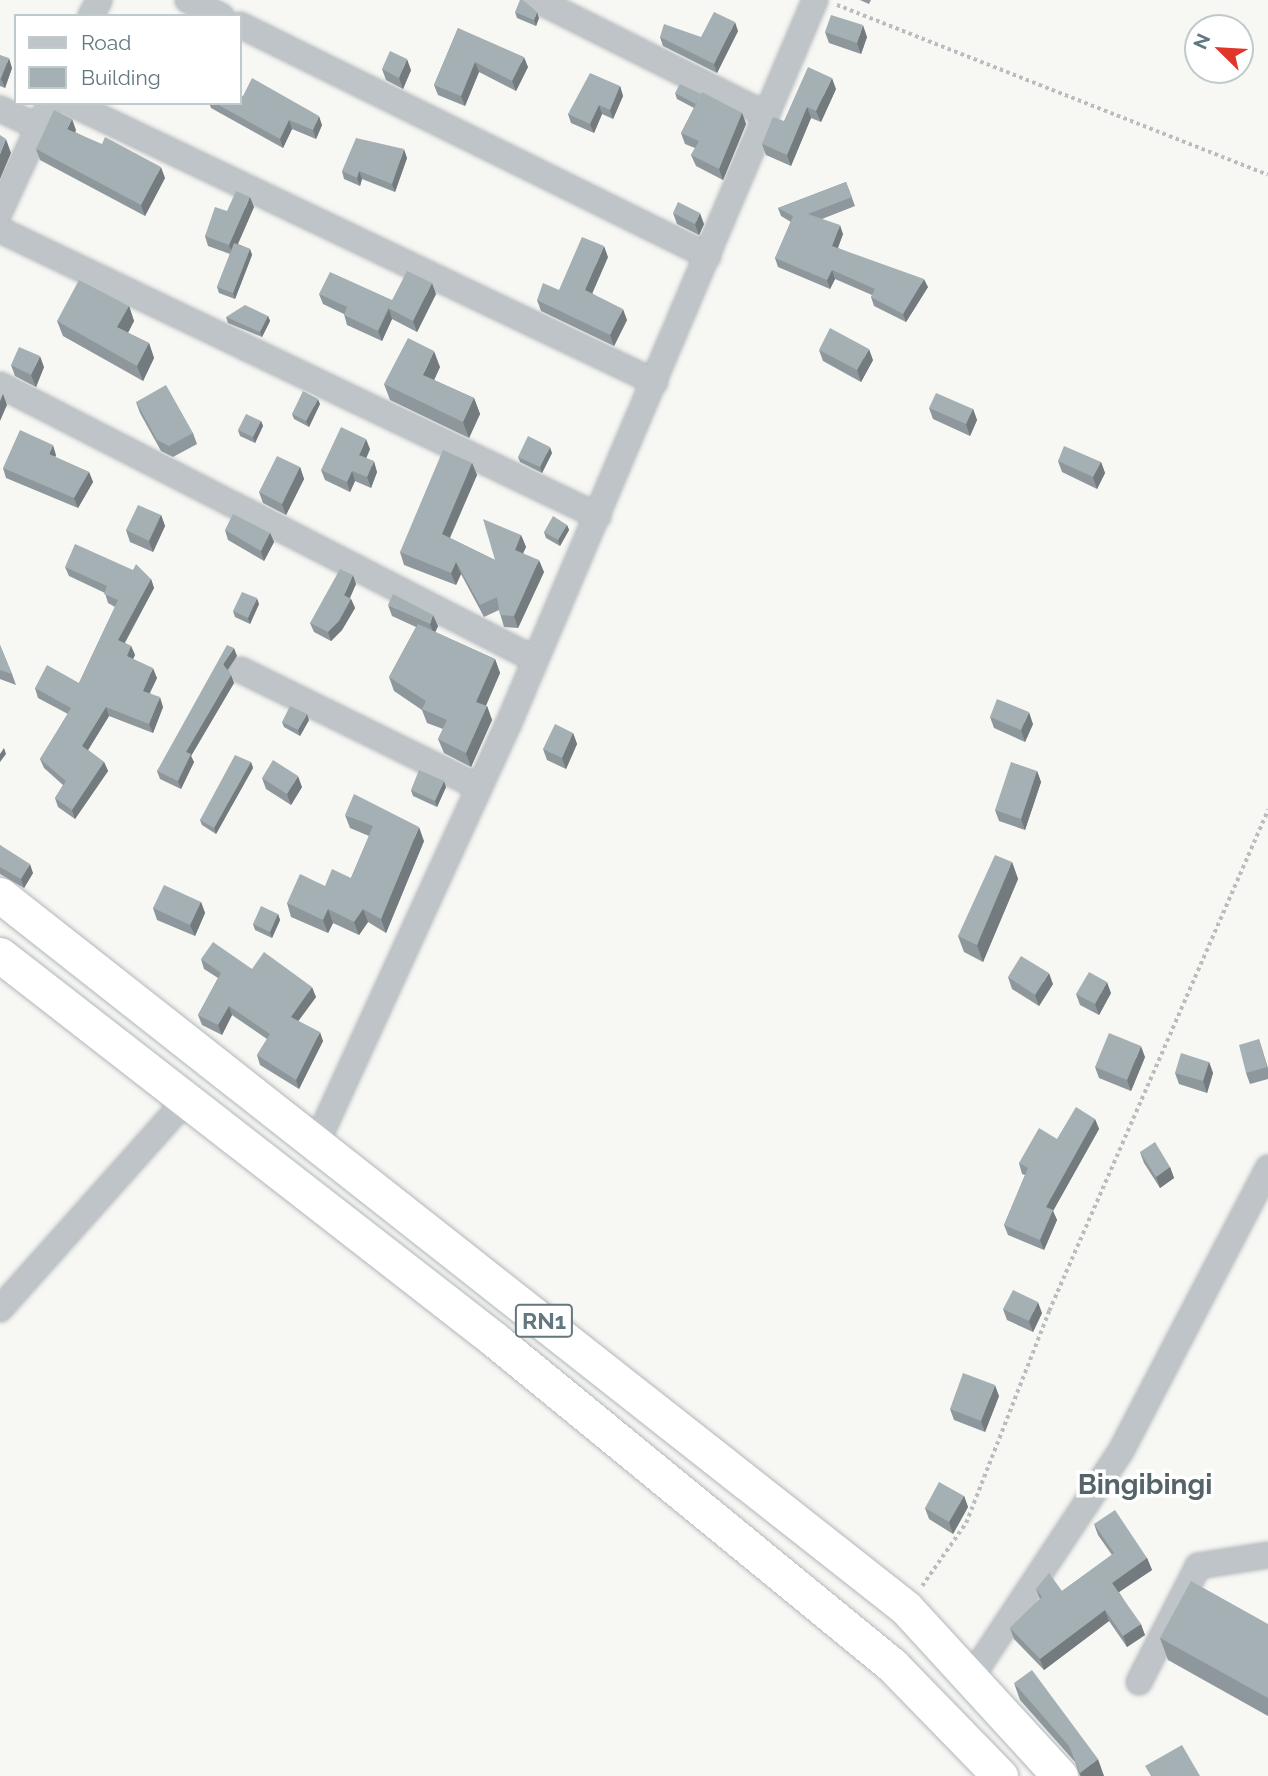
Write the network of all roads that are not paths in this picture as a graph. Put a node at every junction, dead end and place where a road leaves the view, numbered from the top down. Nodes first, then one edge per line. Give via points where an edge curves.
1 (188, 0) edge
2 (537, 0) edge
3 (815, 0) edge
4 (217, 14) edge
5 (242, 25) edge
6 (49, 105) edge
7 (74, 105) edge
8 (0, 109) edge
9 (767, 116) junction
10 (39, 127) junction
11 (0, 211) edge
12 (0, 230) edge
13 (708, 256) junction
14 (654, 382) junction
15 (0, 385) edge
16 (598, 516) junction
17 (536, 660) junction
18 (241, 670) dead end
19 (477, 786) junction
20 (0, 895) edge
21 (0, 955) edge
22 (186, 1100) junction
23 (317, 1144) junction
24 (1268, 1168) edge
25 (0, 1309) edge
26 (1268, 1555) edge
27 (972, 1676) junction
28 (1139, 1682) dead end
29 (1000, 1776) edge
30 (1060, 1776) edge

1 - 4 street
2 - 9 street
3 - 9 street
5 - 13 street
6 - 10 street
7 - 14 street
8 - 10 street
9 - 13 street
10 - 11 street
12 - 16 street
13 - 14 street
14 - 16 street
15 - 17 street
16 - 17 street
17 - 19 street
18 - 19 street
19 - 23 street
20 - 23 highway, RN1
21 - 22 highway, RN1
22 - 25 street
22 - 29 highway, RN1 via 495,1340 892,1665
23 - 27 highway, RN1 via 906,1608
24 - 27 street via 1122,1449
26 - 28 street via 1198,1566
27 - 30 highway, RN1

